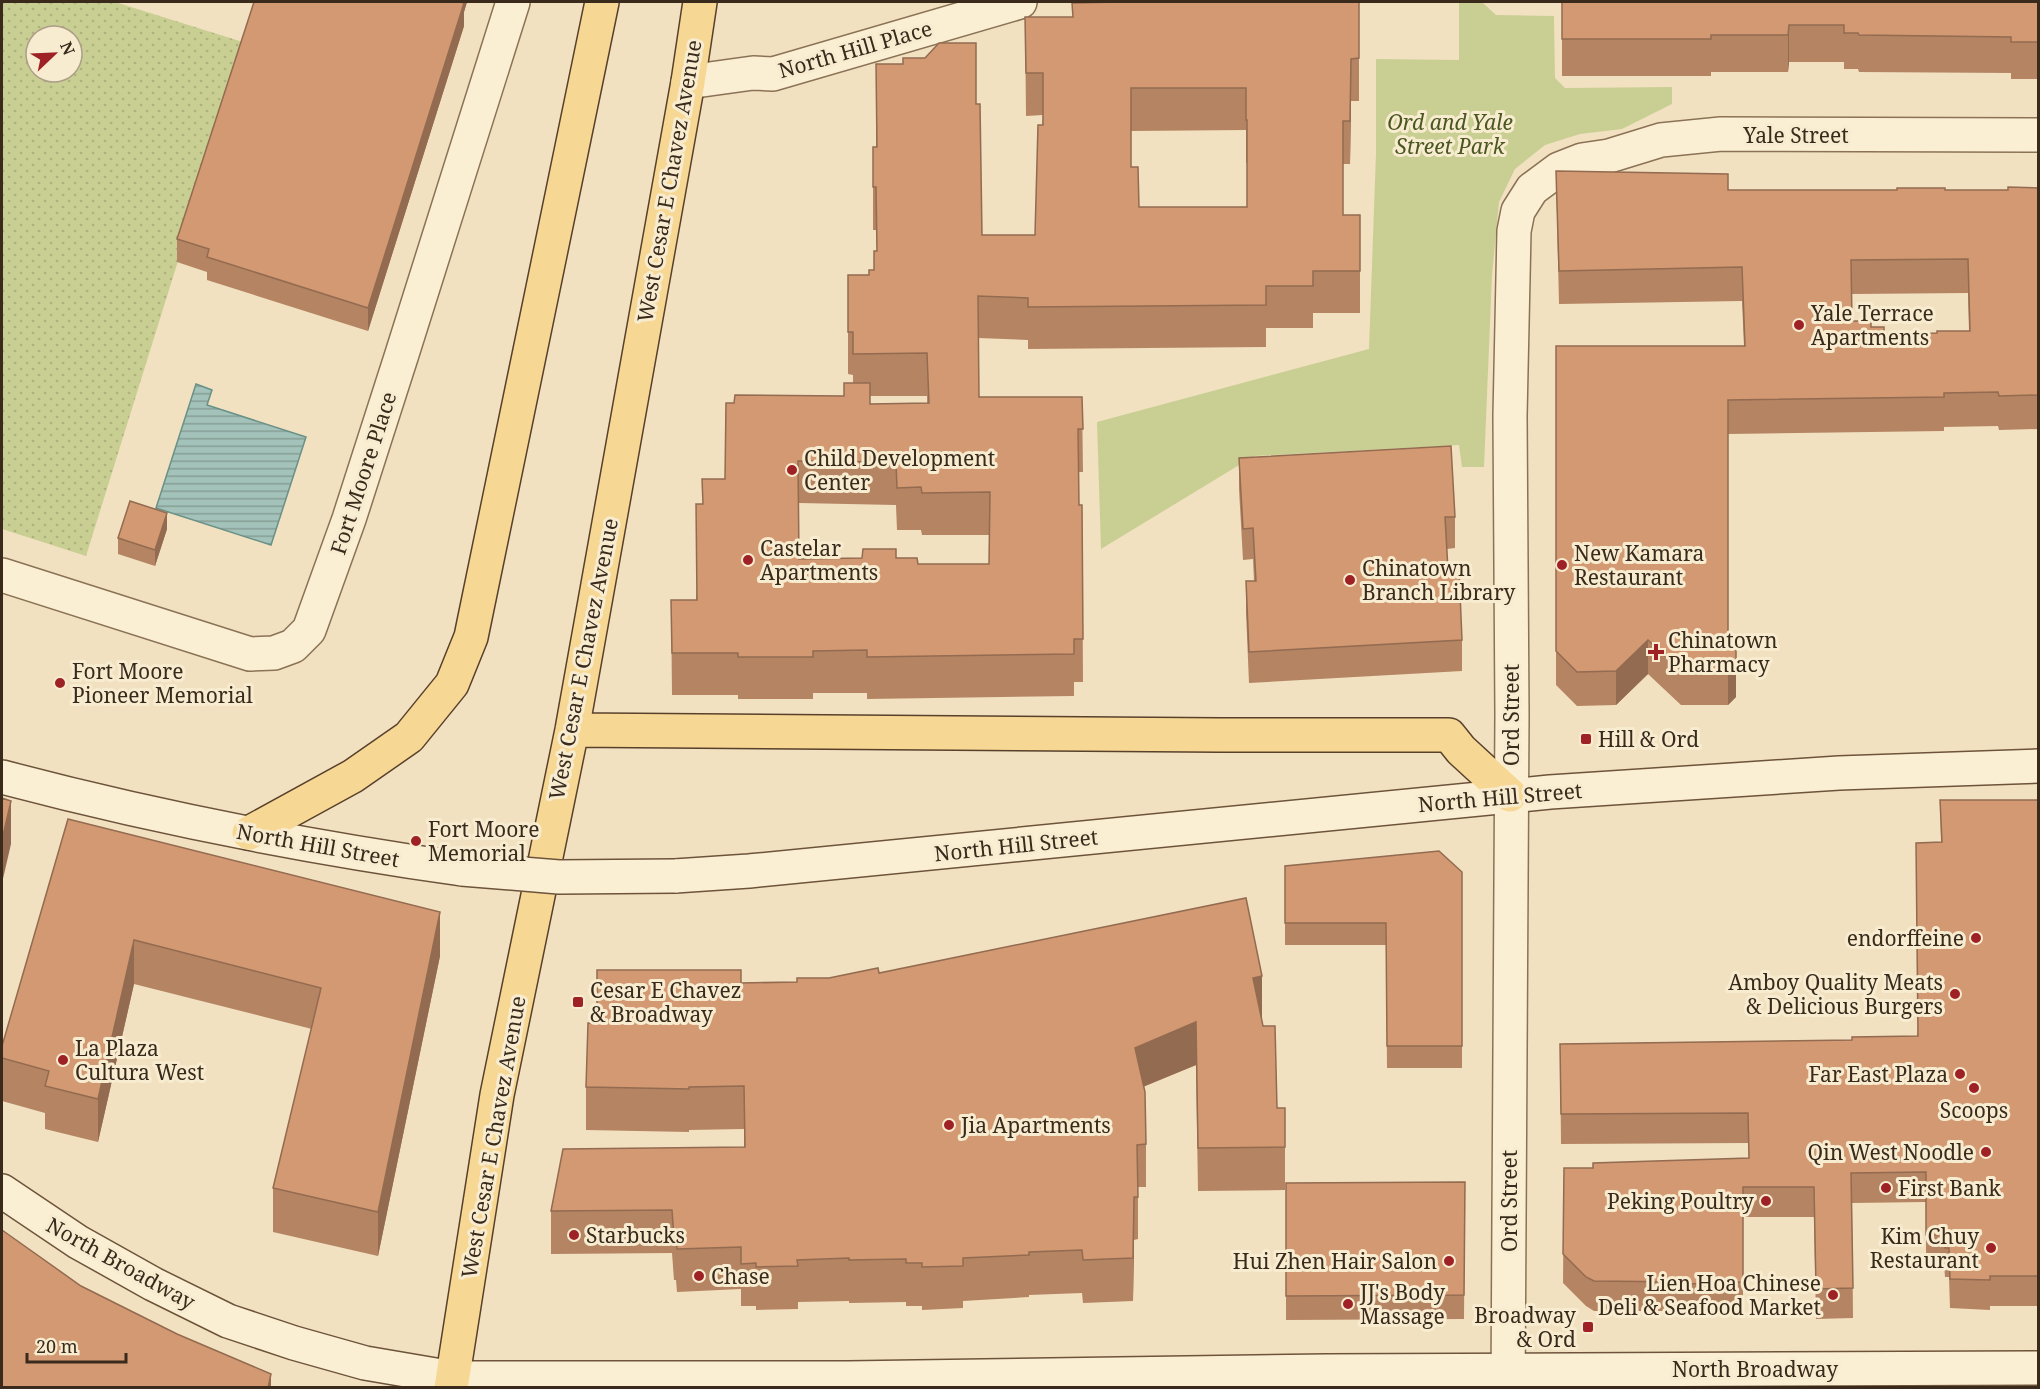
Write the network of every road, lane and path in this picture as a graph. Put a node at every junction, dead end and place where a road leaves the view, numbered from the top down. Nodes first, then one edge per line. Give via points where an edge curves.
1 (513, 2) edge
2 (602, 2) edge
3 (700, 2) edge
4 (1020, 2) edge
5 (688, 82) junction
6 (2038, 135) edge
7 (1559, 169) joint
8 (2, 575) edge
9 (572, 730) junction
10 (2038, 766) edge
11 (2, 777) edge
12 (1510, 795) junction
13 (249, 833) junction
14 (2, 1191) edge
15 (2038, 1368) edge
16 (1508, 1379) edge
17 (452, 1383) edge

1 - 8 main road, Fort Moore Place via 402,354 309,630 293,646 274,653 250,654
2 - 13 main road via 471,637 452,684 410,737 353,776
3 - 5 main road, West Cesar E Chavez Avenue
4 - 5 main road, North Hill Place via 773,74
5 - 9 main road, West Cesar E Chavez Avenue
6 - 7 main road, Yale Street via 1721,134 1661,140
7 - 12 main road, Ord Street via 1532,189 1518,211 1514,231
9 - 12 main road via 1449,735
9 - 17 main road, West Cesar E Chavez Avenue via 497,1095
10 - 12 main road, North Hill Street via 1839,773
11 - 13 main road, North Hill Street
12 - 13 main road, North Hill Street, bridge via 675,876 559,877 462,868
12 - 16 main road, Ord Street
14 - 17 main road, North Broadway via 78,1242 228,1321 365,1363
15 - 16 main road, North Broadway
16 - 17 main road, North Broadway via 1327,1371

